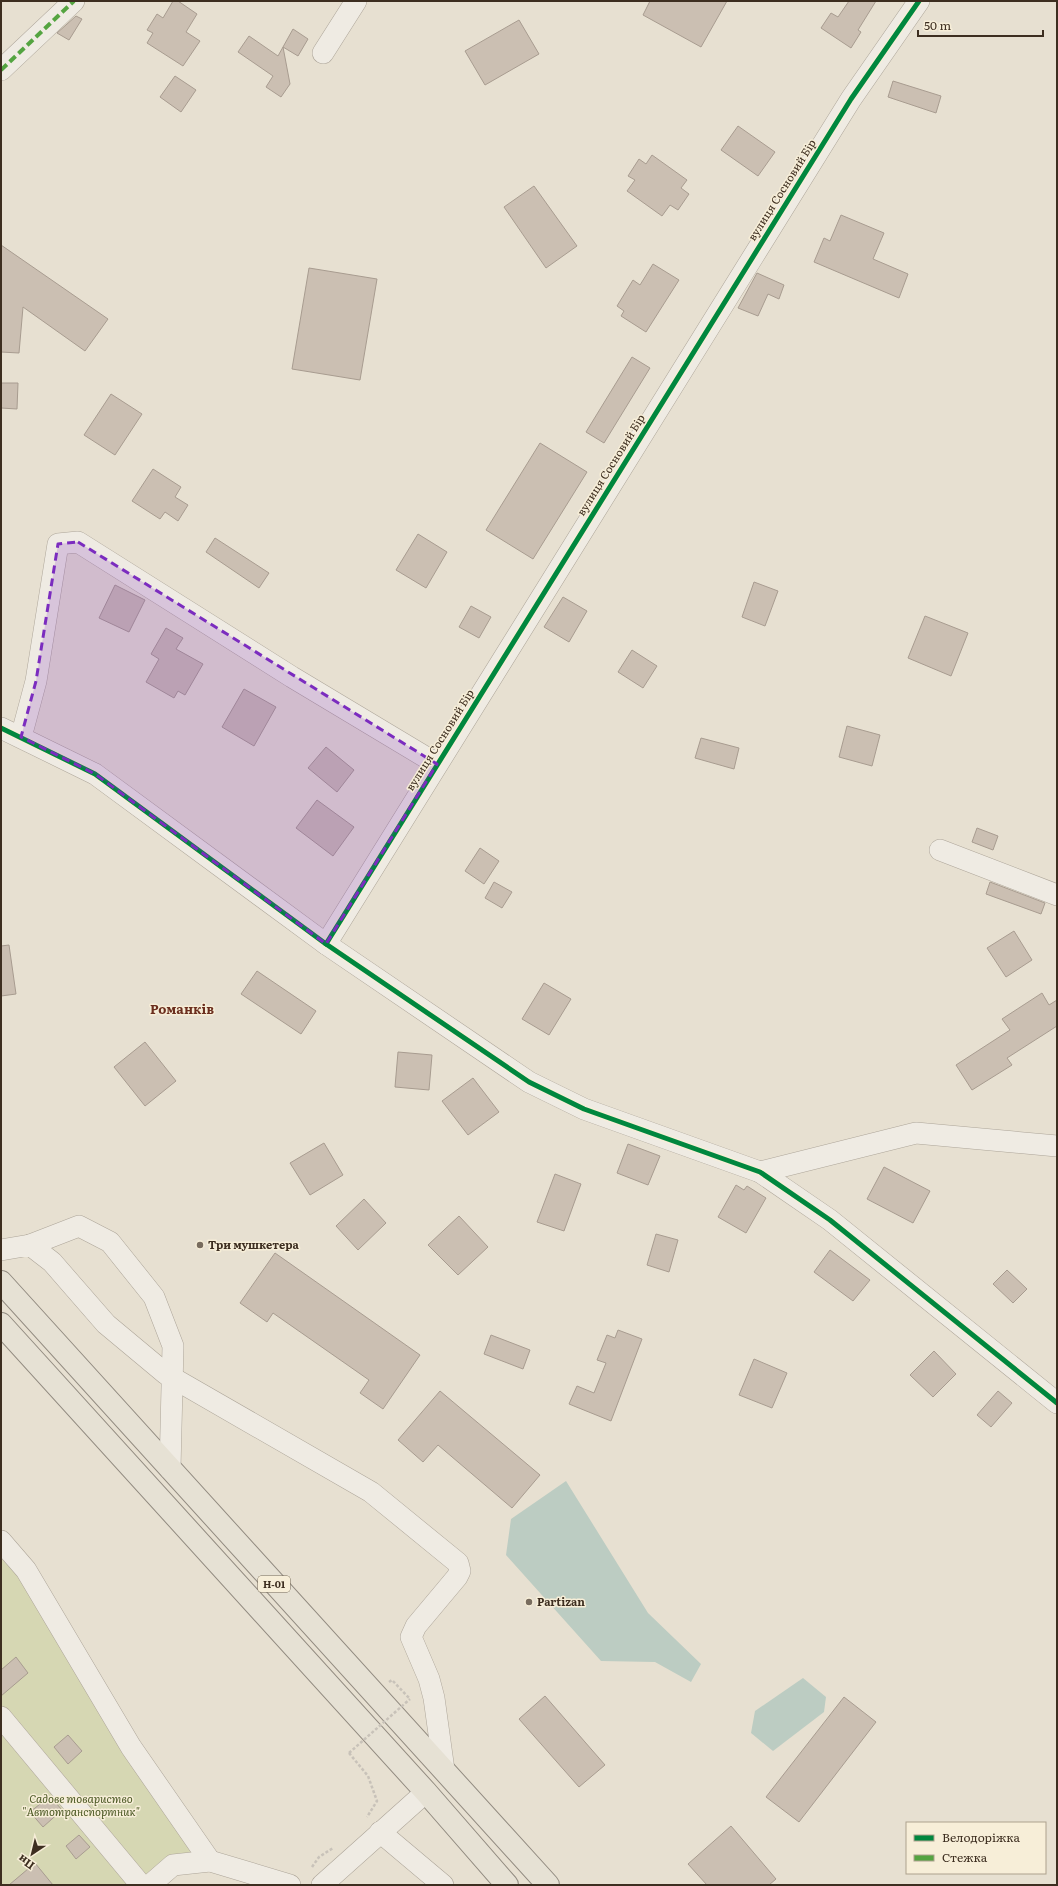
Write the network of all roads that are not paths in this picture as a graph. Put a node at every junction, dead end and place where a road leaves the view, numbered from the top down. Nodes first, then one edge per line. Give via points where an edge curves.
1 (74, 1) edge
2 (356, 1) edge
3 (919, 1) edge
4 (323, 53) dead end
5 (1, 70) edge
6 (1, 728) edge
7 (21, 737) junction
8 (437, 764) junction
9 (940, 850) dead end
10 (1057, 895) edge
11 (326, 944) junction
12 (1057, 1146) edge
13 (760, 1172) junction
14 (30, 1244) junction
15 (1, 1250) edge
16 (1, 1282) edge
17 (1, 1324) edge
18 (172, 1377) junction
19 (1057, 1403) edge
20 (170, 1469) junction
21 (1, 1541) edge
22 (1, 1717) edge
23 (444, 1770) junction
24 (426, 1792) junction
25 (372, 1826) junction
26 (210, 1861) junction
27 (317, 1877) edge
28 (141, 1885) edge
29 (150, 1885) edge
30 (290, 1885) edge
31 (443, 1885) edge
32 (507, 1885) edge
33 (548, 1885) edge

1 - 5 street
2 - 4 street
3 - 8 street, вулиця Сосновий Бір via 851,99
6 - 7 street
7 - 8 street via 36,681 58,544 78,542 292,677
7 - 11 street via 94,774
8 - 11 street, вулиця Сосновий Бір
9 - 10 street
11 - 13 street via 529,1082 584,1109
12 - 13 street via 916,1134
13 - 19 street via 830,1220
14 - 15 street
14 - 18 street via 52,1262 106,1324
14 - 18 street via 79,1226 110,1242 154,1296 173,1346
16 - 20 main road, Н-01
17 - 24 main road, Н-01
18 - 20 street
18 - 23 street via 371,1492 458,1564 460,1571 457,1577 416,1626 411,1637 429,1679 434,1698
20 - 23 main road, Н-01
21 - 26 street via 26,1570 130,1747
22 - 28 street
23 - 33 main road, Н-01
24 - 25 street
24 - 32 main road, Н-01
25 - 27 street
25 - 31 street
26 - 29 street via 173,1865
26 - 30 street

